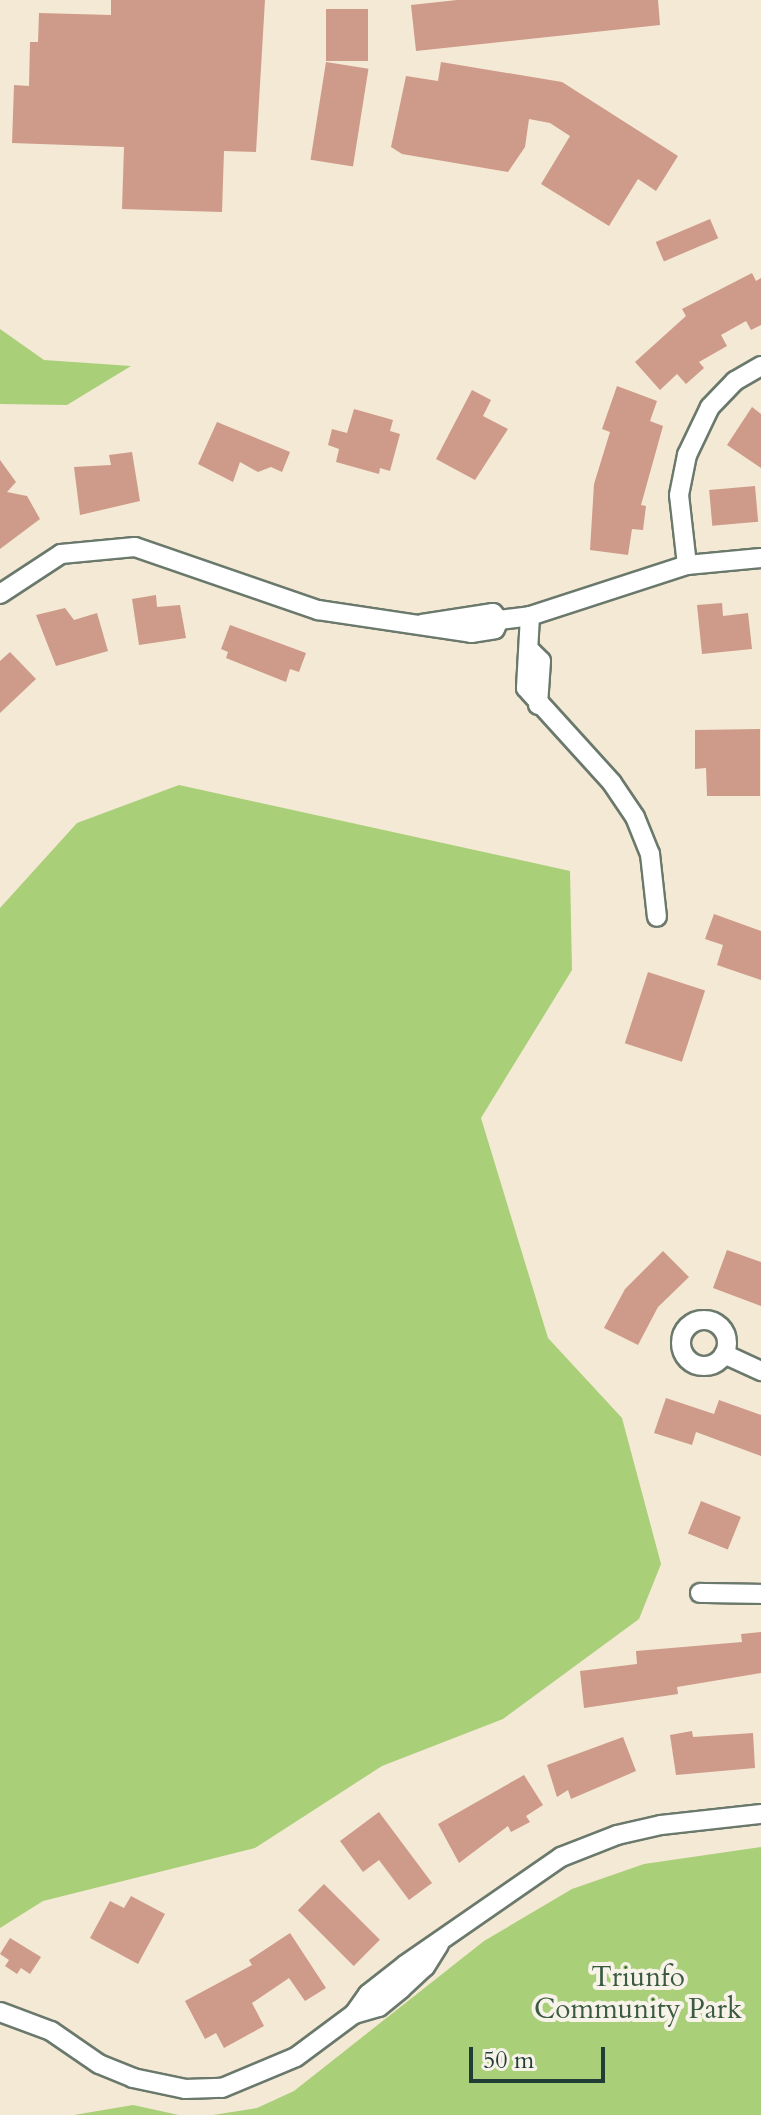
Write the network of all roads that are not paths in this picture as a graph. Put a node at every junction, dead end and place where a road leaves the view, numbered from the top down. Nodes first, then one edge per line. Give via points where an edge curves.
1 (761, 366) edge
2 (761, 558) edge
3 (687, 565) junction
4 (0, 594) edge
5 (530, 616) junction
6 (657, 917) dead end
7 (724, 1354) dead end
8 (761, 1371) edge
9 (700, 1593) dead end
10 (761, 1594) edge
11 (761, 1814) edge
12 (0, 2012) edge

1 - 3 street via 735,381 710,407 687,455 679,495
2 - 3 street
3 - 5 street
4 - 5 street via 61,554 135,547 166,553 297,604 419,624 493,613 499,620
5 - 6 street via 531,651 541,661 538,705 612,783 635,817 650,854
7 - 8 street
9 - 10 street
11 - 12 street via 617,1835 561,1857 444,1935 411,1981 379,2007 354,2014 270,2071 203,2089 122,2073 51,2031

